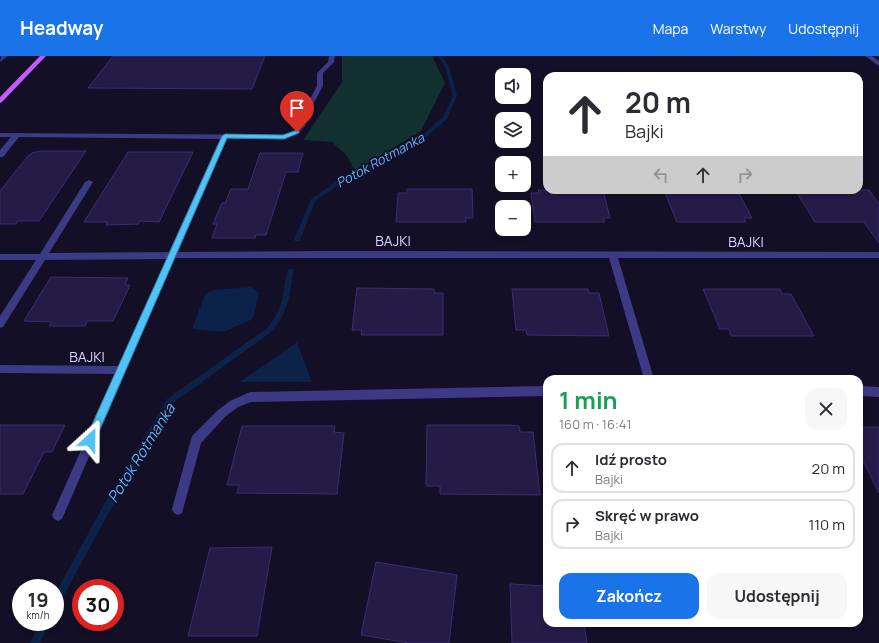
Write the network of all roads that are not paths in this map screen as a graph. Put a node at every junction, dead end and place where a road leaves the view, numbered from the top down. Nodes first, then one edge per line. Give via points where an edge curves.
1 (5, 56) edge
2 (43, 56) edge
3 (332, 56) edge
4 (868, 56) edge
5 (0, 60) edge
6 (879, 64) edge
7 (0, 101) edge
8 (0, 134) edge
9 (17, 135) junction
10 (225, 136) junction
11 (0, 155) edge
12 (89, 182) dead end
13 (172, 255) junction
14 (613, 255) junction
15 (879, 255) edge
16 (42, 256) junction
17 (0, 257) edge
18 (0, 324) edge
19 (0, 370) edge
20 (121, 370) junction
21 (648, 375) edge
22 (543, 391) edge
23 (863, 392) edge
24 (879, 392) edge
25 (178, 509) dead end
26 (58, 515) dead end

1 - 5 street
2 - 7 main road
3 - 10 street via 331,62 320,73 320,86 297,132 284,137
4 - 6 street
8 - 9 street
9 - 10 street
9 - 11 street
10 - 13 street, BAJKI
12 - 16 street
13 - 14 street, BAJKI
13 - 16 street, BAJKI
13 - 20 street, BAJKI
14 - 15 street, BAJKI
14 - 21 street
16 - 17 street, BAJKI
16 - 18 street
19 - 20 street, BAJKI
20 - 26 street
22 - 25 street via 250,397 222,413 196,440
23 - 24 street

